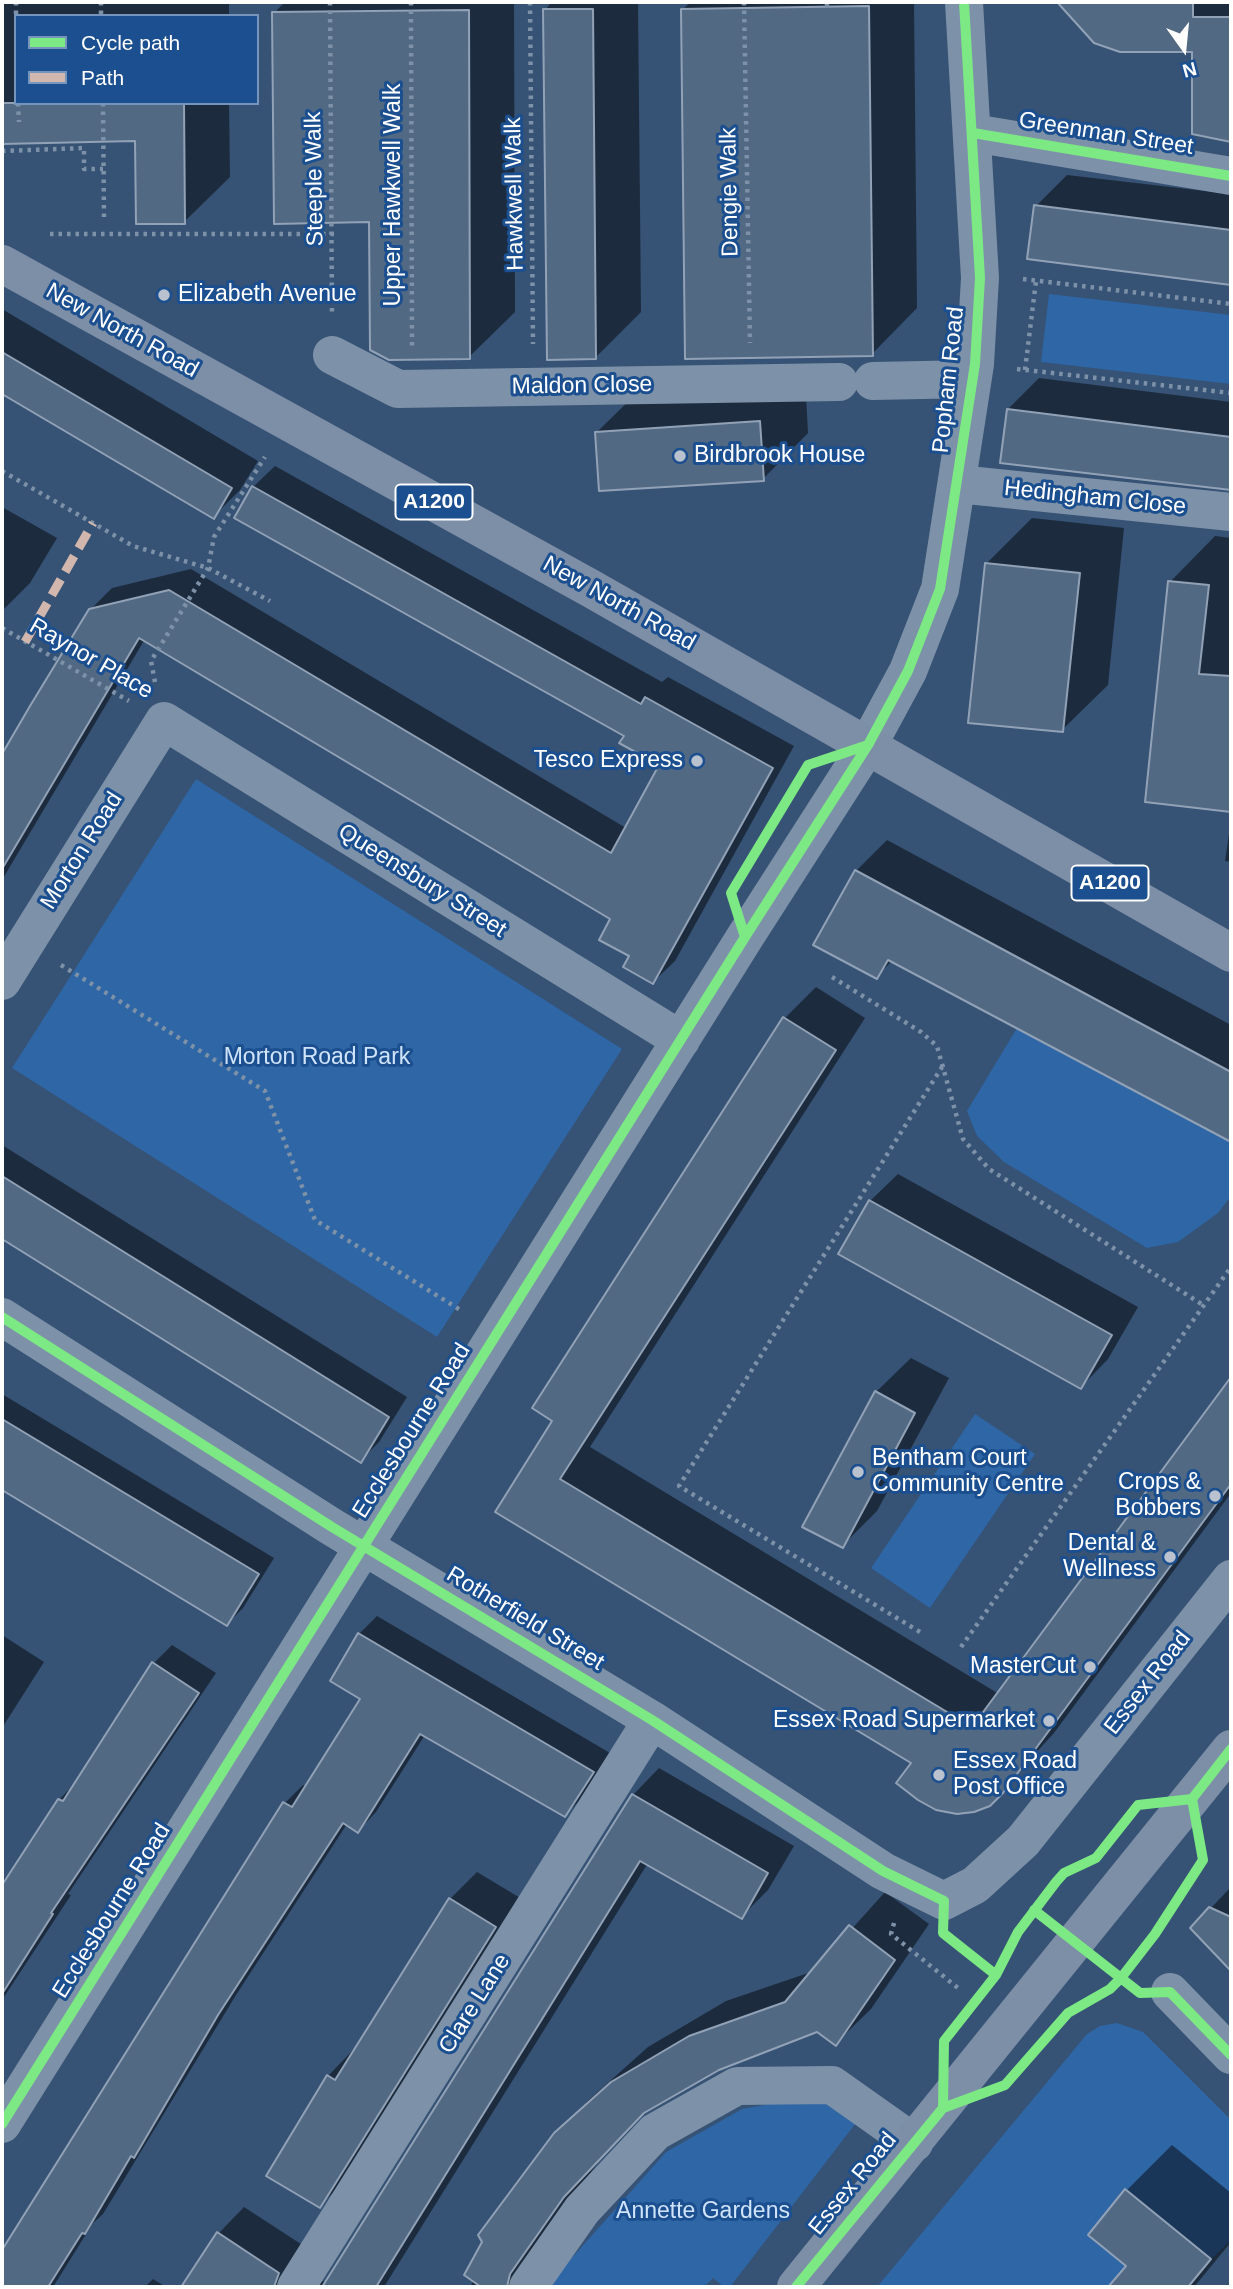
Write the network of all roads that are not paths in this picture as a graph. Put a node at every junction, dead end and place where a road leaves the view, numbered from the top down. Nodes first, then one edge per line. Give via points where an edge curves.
1 (964, 2) edge
2 (973, 133) junction
3 (1231, 176) edge
4 (2, 264) edge
5 (332, 355) road end
6 (972, 379) junction
7 (958, 484) junction
8 (1231, 512) edge
9 (164, 721) joint
10 (868, 745) junction
11 (1231, 953) edge
12 (2, 981) edge
13 (681, 1040) junction
14 (2, 1317) edge
15 (363, 1546) junction
16 (1231, 1579) edge
17 (652, 1720) junction
18 (1231, 1749) edge
19 (944, 1901) joint
20 (1170, 1992) dead end
21 (1231, 2055) edge
22 (2, 2124) edge
23 (914, 2143) junction
24 (296, 2287) edge
25 (528, 2287) edge
26 (796, 2287) edge

1 - 2 street, Popham Road
2 - 3 street, Greenman Street
2 - 6 street, Popham Road via 980,278
4 - 10 main road, New North Road / A1200
5 - 6 street, Maldon Close via 398,389
6 - 7 street, Popham Road
7 - 8 street, Hedingham Close
7 - 10 street, Popham Road via 940,589 928,625
9 - 12 street, Morton Road
9 - 13 street, Queensbury Street
10 - 11 main road, New North Road / A1200
10 - 13 street, Ecclesbourne Road
13 - 15 street, Ecclesbourne Road
14 - 15 street, Rotherfield Street
15 - 17 street, Rotherfield Street
15 - 22 street, Ecclesbourne Road
16 - 19 street, Essex Road via 1023,1841 975,1885
17 - 19 street, Rotherfield Street via 883,1871
17 - 24 street, Clare Lane
18 - 23 main road, Essex Road
20 - 21 street
23 - 25 street, Essex Road via 832,2085 737,2086 655,2133 582,2210
23 - 26 main road, Essex Road

